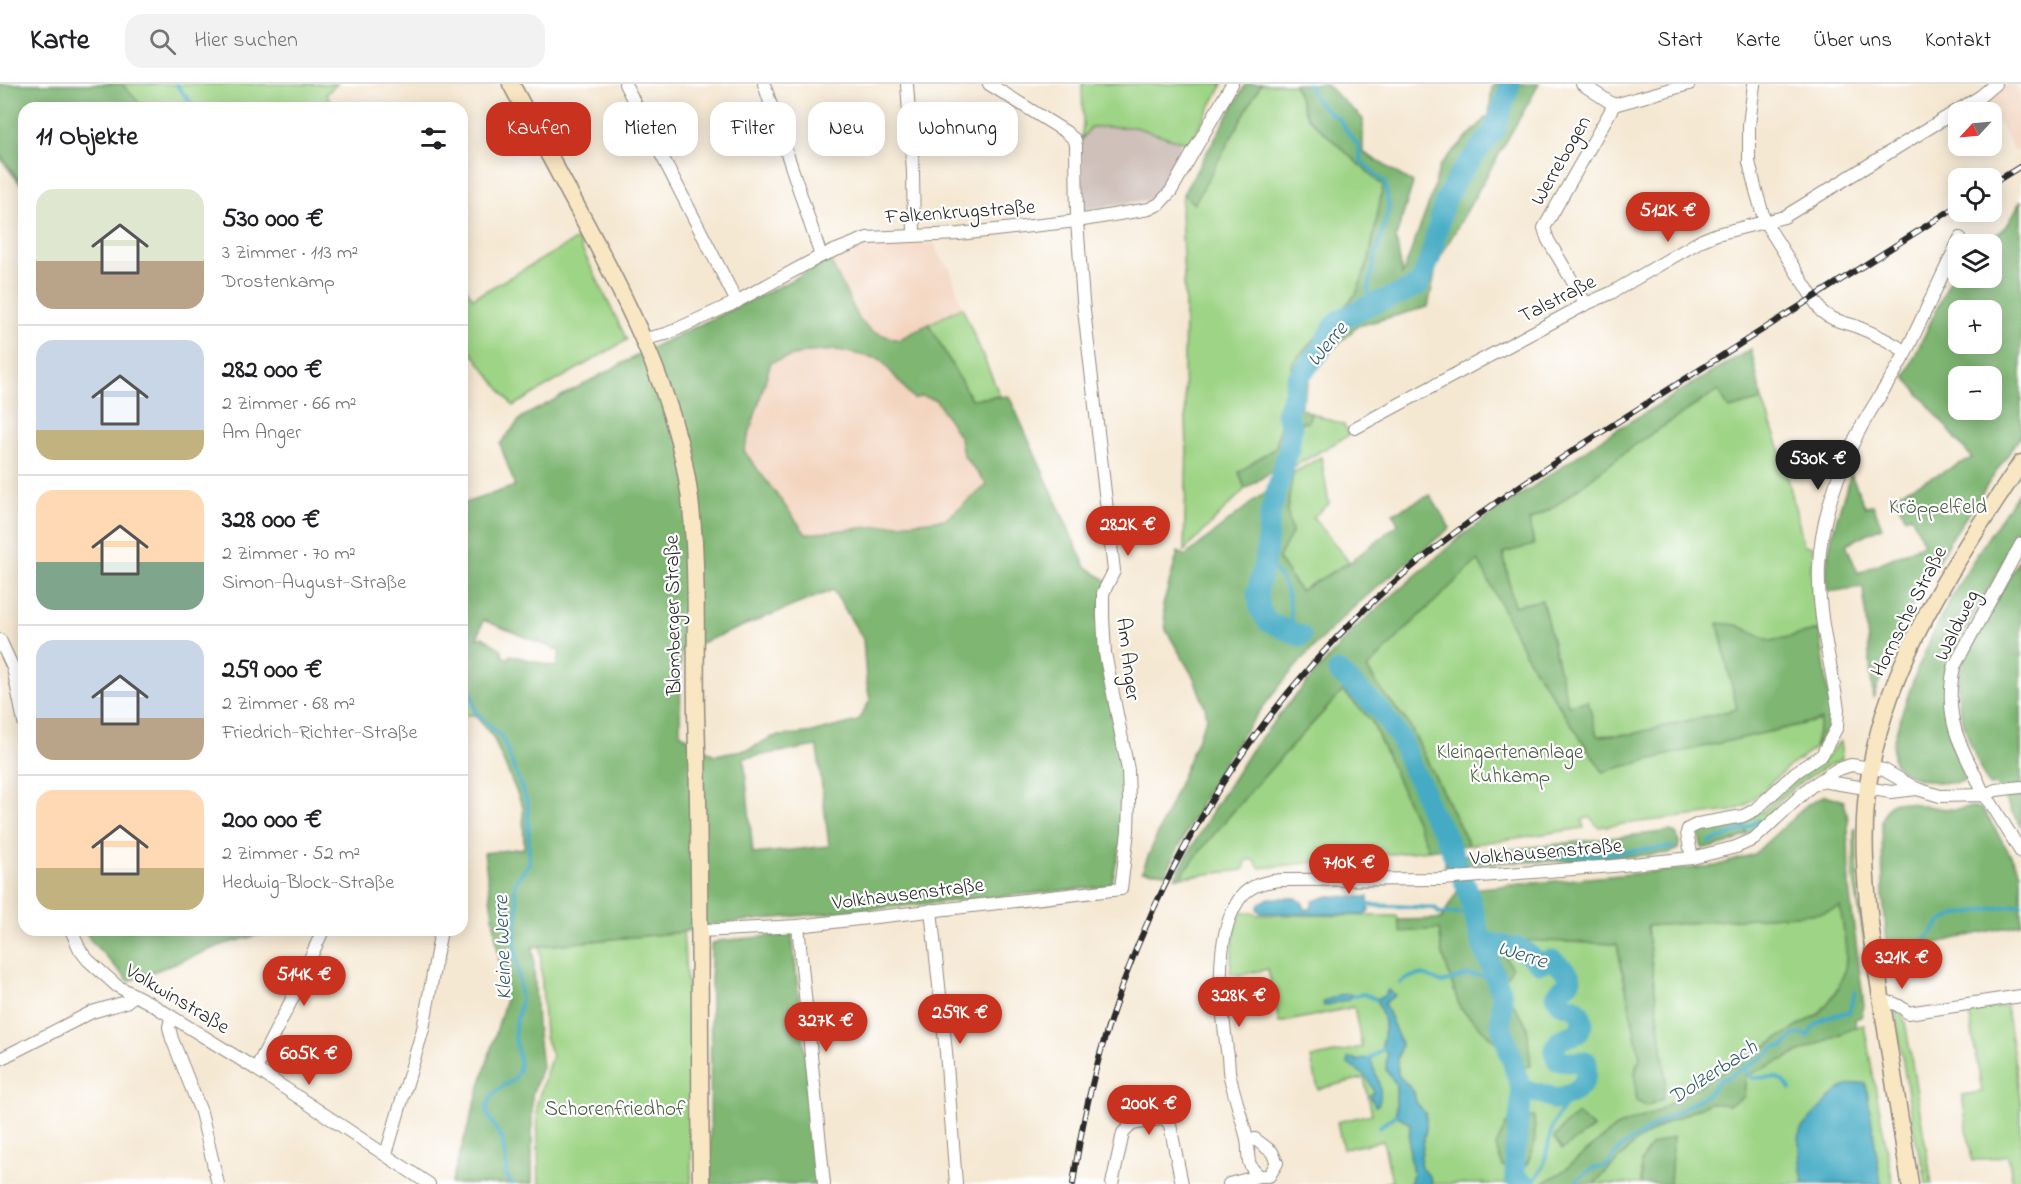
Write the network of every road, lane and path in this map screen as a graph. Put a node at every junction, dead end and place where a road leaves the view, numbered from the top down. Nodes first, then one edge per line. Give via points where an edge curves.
1 (511, 84) edge
2 (625, 84) edge
3 (764, 84) edge
4 (907, 84) edge
5 (989, 84) edge
6 (1232, 84) edge
7 (1582, 84) edge
8 (1689, 84) edge
9 (1754, 84) edge
10 (1995, 84) edge
11 (1614, 105) junction
12 (1077, 221) junction
13 (1765, 222) junction
14 (914, 235) junction
15 (821, 256) junction
16 (1948, 263) edge
17 (737, 302) junction
18 (1586, 304) junction
19 (644, 339) junction
20 (1906, 352) junction
21 (1355, 428) dead end
22 (2021, 463) edge
23 (2021, 544) edge
24 (0, 640) edge
25 (18, 693) edge
26 (1870, 767) junction
27 (1821, 781) junction
28 (2021, 787) edge
29 (1868, 788) junction
30 (1917, 789) junction
31 (1984, 795) junction
32 (2021, 852) edge
33 (1692, 858) junction
34 (1121, 889) joint
35 (931, 910) junction
36 (798, 926) junction
37 (700, 931) junction
38 (74, 936) edge
39 (320, 936) edge
40 (440, 936) edge
41 (134, 996) junction
42 (2021, 996) edge
43 (1881, 1001) junction
44 (171, 1018) junction
45 (0, 1059) edge
46 (256, 1069) junction
47 (1247, 1141) junction
48 (386, 1154) junction
49 (1259, 1176) junction
50 (218, 1184) edge
51 (429, 1184) edge
52 (701, 1184) edge
53 (824, 1184) edge
54 (956, 1184) edge
55 (1112, 1184) edge
56 (1182, 1184) edge
57 (1229, 1184) edge
58 (1910, 1184) edge

1 - 19 street, Blomberger Straße
2 - 17 street
3 - 15 street
4 - 14 street
5 - 12 street, Am Anger via 1075,140
6 - 12 street, Falkenkrugstraße via 1171,191 1159,204 1149,210
7 - 11 street
8 - 11 street, Werrebogen
9 - 13 street via 1749,162
10 - 13 street, Talstraße via 1784,217
11 - 18 street, Werrebogen via 1544,228
12 - 14 street, Falkenkrugstraße
12 - 34 street, Am Anger via 1114,572 1104,593 1105,654 1128,770 1128,831
13 - 18 street, Talstraße via 1702,240
13 - 20 street via 1821,311
14 - 15 street, Falkenkrugstraße via 867,238
15 - 17 street, Falkenkrugstraße
16 - 20 street
17 - 19 street, Falkenkrugstraße via 666,334
18 - 21 street, Talstraße
19 - 37 street, Blomberger Straße via 678,437 688,485 695,576
20 - 33 street via 1855,438 1826,517 1818,566 1838,709 1837,727 1822,755 1796,772 1755,810 1688,829
22 - 26 street, Hornsche Straße via 1966,547 1912,645 1897,678
23 - 31 street, Waldweg via 1953,672 1950,709 1954,728
24 - 25 street via 13,668
26 - 27 street, Volkhausenstraße via 1851,765
26 - 29 street, Hornsche Straße
26 - 30 street via 1884,770
27 - 29 street
27 - 33 street, Volkhausenstraße via 1754,839
28 - 31 street
29 - 30 street via 1891,792
29 - 43 street, Hornsche Straße via 1866,880
30 - 31 street via 1940,796
31 - 32 street, Waldweg
33 - 47 street, Volkhausenstraße via 1442,879 1282,880 1251,888 1238,901 1229,921 1222,964 1222,1016 1230,1074
34 - 35 street, Volkhausenstraße
35 - 36 street, Volkhausenstraße
35 - 54 street
36 - 37 street, Volkhausenstraße
36 - 53 street
37 - 52 street, Blomberger Straße
38 - 41 street, Volkwinstraße via 88,960
39 - 46 street
40 - 48 street via 423,1029
41 - 44 street, Volkwinstraße
41 - 45 street via 92,1012
42 - 43 street via 1908,1013 1900,1006
43 - 58 street, Hornsche Straße
44 - 46 street, Volkwinstraße
44 - 50 street via 172,1039 201,1112
46 - 48 street, Volkwinstraße
47 - 49 street via 1247,1161
47 - 49 street via 1255,1140 1265,1146 1276,1163 1269,1176
48 - 51 street, Volkwinstraße
49 - 57 street
55 - 56 street via 1123,1133 1132,1124 1165,1118 1170,1125

